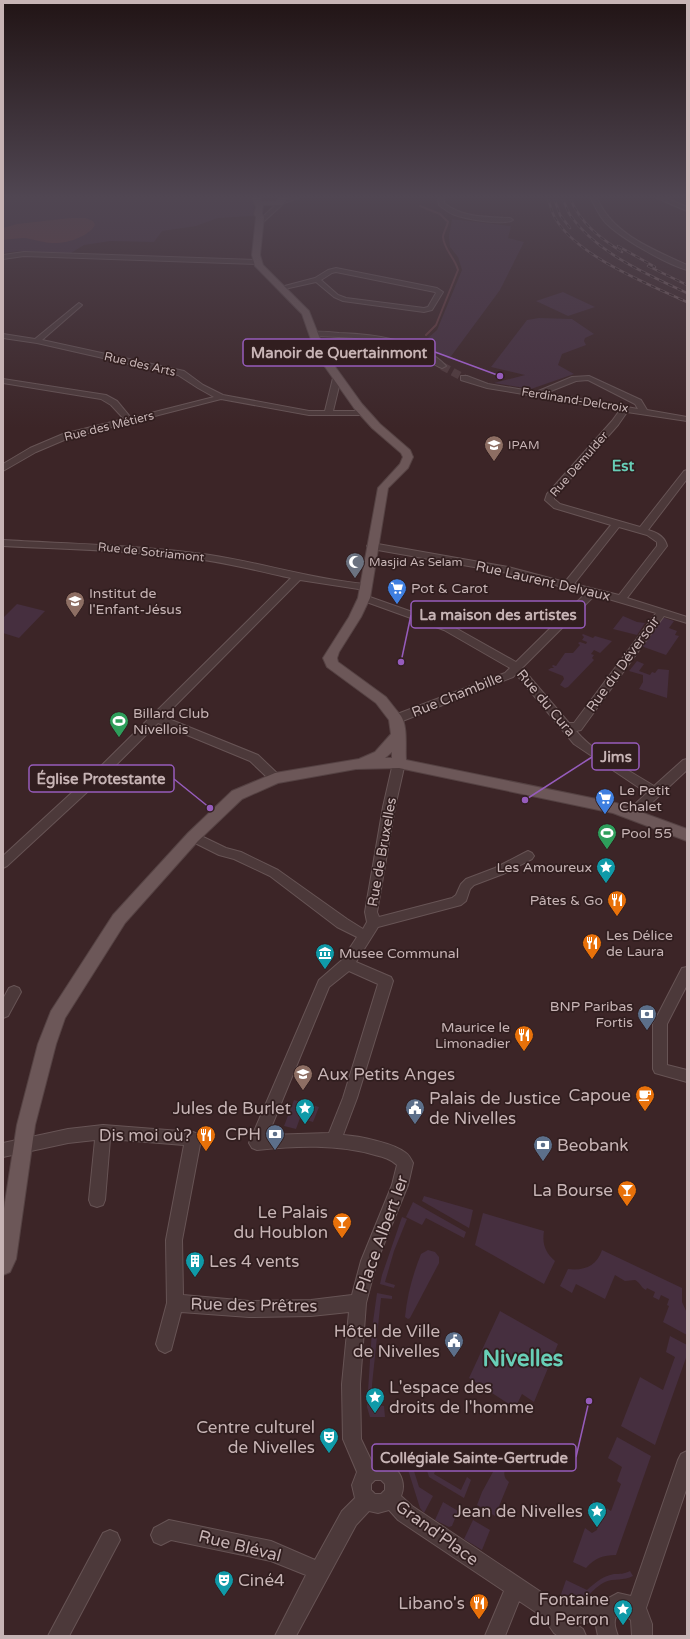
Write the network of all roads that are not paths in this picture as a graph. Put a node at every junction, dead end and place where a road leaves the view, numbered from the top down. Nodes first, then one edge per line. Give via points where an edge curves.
1 (267, 274) edge
2 (325, 274) edge
3 (363, 274) edge
4 (317, 280) junction
5 (280, 288) junction
6 (80, 305) dead end
7 (314, 334) junction
8 (3, 336) edge
9 (37, 341) junction
10 (442, 366) tunnel mouth
11 (337, 378) junction
12 (464, 378) tunnel mouth
13 (3, 381) edge
14 (536, 394) junction
15 (221, 397) junction
16 (625, 409) junction
17 (361, 410) junction
18 (644, 411) junction
19 (331, 413) junction
20 (687, 418) edge
21 (130, 421) junction
22 (3, 468) edge
23 (686, 476) edge
24 (617, 523) junction
25 (643, 530) junction
26 (3, 542) edge
27 (372, 546) junction
28 (298, 576) junction
29 (568, 585) junction
30 (365, 592) junction
31 (593, 592) junction
32 (621, 599) junction
33 (662, 612) junction
34 (687, 620) edge
35 (517, 668) junction
36 (156, 718) junction
37 (396, 719) junction
38 (566, 727) junction
39 (398, 735) junction
40 (687, 762) edge
41 (399, 763) junction
42 (356, 764) junction
43 (276, 778) junction
44 (655, 792) junction
45 (635, 815) junction
46 (687, 835) edge
47 (193, 837) junction
48 (528, 856) dead end
49 (3, 863) edge
50 (374, 923) junction
51 (367, 935) junction
52 (347, 964) junction
53 (687, 972) edge
54 (14, 992) dead end
55 (3, 1012) edge
56 (687, 1076) edge
57 (103, 1132) junction
58 (334, 1140) junction
59 (24, 1146) junction
60 (3, 1150) edge
61 (97, 1200) dead end
62 (3, 1265) edge
63 (175, 1303) junction
64 (358, 1303) junction
65 (165, 1344) dead end
66 (687, 1460) edge
67 (367, 1474) junction
68 (390, 1498) junction
69 (367, 1500) junction
70 (162, 1536) dead end
71 (110, 1540) dead end
72 (319, 1570) junction
73 (515, 1588) junction
74 (608, 1609) junction
75 (550, 1610) junction
76 (636, 1610) junction
77 (58, 1636) edge
78 (285, 1636) edge
79 (495, 1636) edge
80 (576, 1636) edge
81 (608, 1636) edge
82 (642, 1636) edge

1 - 5 main road
2 - 4 street
3 - 4 street via 440,292 430,309 424,310 345,300
4 - 5 street
5 - 7 main road via 301,307 309,319
6 - 9 street
7 - 10 street via 404,344 436,359
7 - 11 main road via 321,354
8 - 9 street, Rue des Arts
9 - 15 street, Rue des Arts via 181,373 208,392
11 - 17 main road
11 - 19 street
12 - 14 street, Ferdinand-Delcroix via 487,386
13 - 21 street via 103,397 114,403
14 - 16 street, Ferdinand-Delcroix
14 - 18 street via 575,379 589,378 638,402
15 - 19 street, Rue des Arts via 301,412
15 - 21 street, Rue des Métiers
16 - 18 street, Ferdinand-Delcroix
16 - 24 street, Rue Demulder via 549,500 557,506
17 - 19 street, Rue des Arts
17 - 27 main road via 406,452 408,457 405,465 387,480 383,488
18 - 20 street, Ferdinand-Delcroix
21 - 22 street, Rue des Métiers via 49,442
23 - 25 street
24 - 25 street
24 - 29 street
25 - 32 street via 661,541 662,546
26 - 28 street, Rue de Sotriamont via 122,548 212,558
27 - 29 street, Rue Laurent Delvaux via 508,570
27 - 30 main road
28 - 30 street, Rue de Sotriamont
28 - 36 street
29 - 31 street, Rue Laurent Delvaux
30 - 35 street, Rue du Cura via 448,628
30 - 37 main road via 361,608 330,658 332,664 341,672 381,700
31 - 32 street, Rue Laurent Delvaux
31 - 35 street, Rue Chambille
32 - 33 street, Rue Laurent Delvaux
33 - 34 street, Rue Laurent Delvaux
33 - 38 street, Rue du Déversoir via 577,727
35 - 37 street, Rue Chambille via 509,675
35 - 38 street, Rue du Cura
36 - 43 street via 254,758
36 - 49 street via 102,772
37 - 39 main road
38 - 44 street, Rue du Cura via 596,754
39 - 41 main road
39 - 42 main road via 374,760
40 - 44 street
41 - 42 main road
41 - 45 main road via 593,803
41 - 50 street, Rue de Bruxelles via 388,807 371,912
42 - 43 main road
43 - 47 main road via 237,795
44 - 45 street via 639,807
45 - 46 main road
47 - 51 street via 274,874 347,926
47 - 59 main road via 119,919 57,1016 26,1125
48 - 50 street via 470,882 456,902
50 - 51 street, Rue de Bruxelles
51 - 52 street, Rue de Bruxelles
52 - 58 street via 386,981
52 - 58 street, Rue de Bruxelles via 324,984 257,1143 296,1139
53 - 56 street via 660,1024 660,1069
54 - 55 street
57 - 59 street via 68,1136
57 - 61 street
57 - 63 street via 193,1139 174,1240
58 - 64 street, Place Albert Ier via 358,1142 397,1155 405,1163 406,1168 369,1262
59 - 60 street
59 - 62 main road
63 - 64 street, Rue des Prêtres via 264,1309
63 - 65 street
64 - 67 street, Place Albert Ier via 350,1405 352,1439
66 - 76 street
67 - 68 street, Grand'Place via 378,1470 388,1474 393,1486
67 - 69 street via 362,1484
68 - 69 street via 376,1505
68 - 73 street, Grand'Place via 405,1513
69 - 72 street via 349,1518
70 - 72 street, Rue Bléval via 169,1530 270,1551
71 - 77 street
72 - 78 street
73 - 75 street, Grand'Place
73 - 79 street
74 - 75 street, Grand'Place via 584,1613
74 - 76 street, Grand'Place via 618,1603 624,1603
74 - 81 street via 604,1623
75 - 80 street, Grand'Place via 562,1626
76 - 82 street via 641,1617

